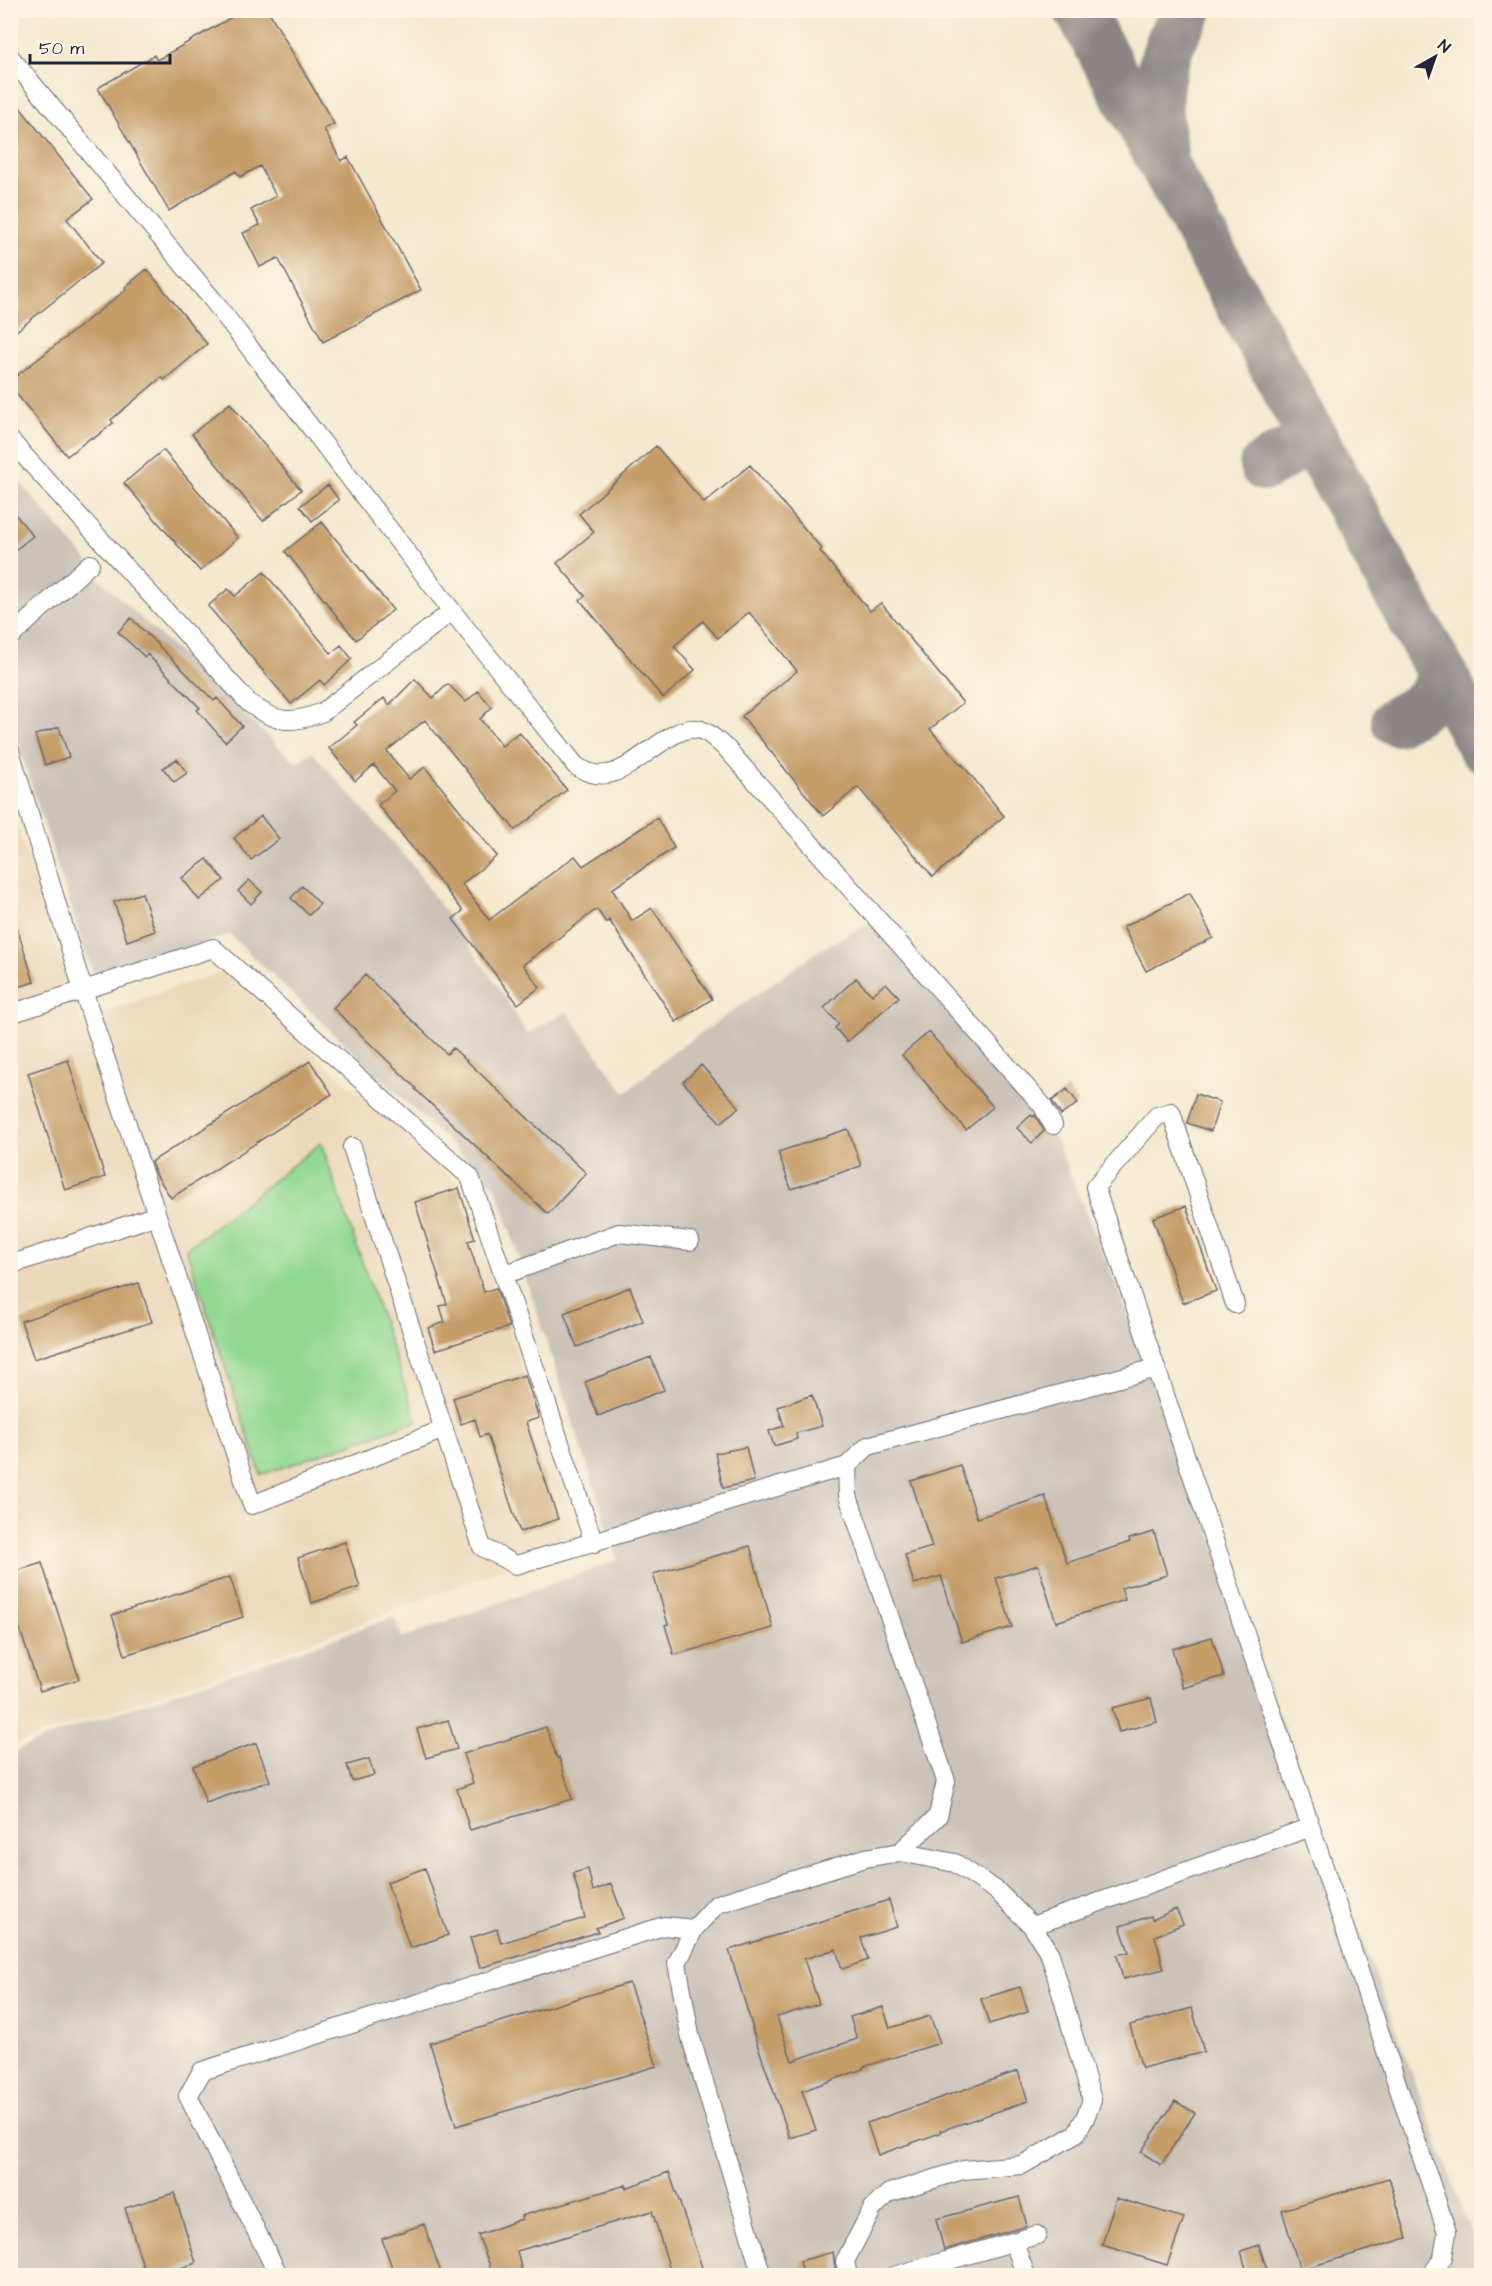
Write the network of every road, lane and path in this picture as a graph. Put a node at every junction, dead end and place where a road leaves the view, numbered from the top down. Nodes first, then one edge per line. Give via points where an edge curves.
1 (10, 57) edge
2 (10, 441) edge
3 (90, 564) dead end
4 (452, 611) junction
5 (10, 638) edge
6 (10, 751) edge
7 (83, 990) junction
8 (10, 1014) edge
9 (1053, 1125) dead end
10 (351, 1147) dead end
11 (157, 1215) junction
12 (690, 1241) dead end
13 (10, 1264) edge
14 (503, 1275) junction
15 (1235, 1304) dead end
16 (1156, 1368) junction
17 (444, 1429) junction
18 (847, 1466) junction
19 (594, 1543) junction
20 (1311, 1827) junction
21 (900, 1852) junction
22 (1032, 1926) junction
23 (694, 1929) junction
24 (1037, 2235) dead end
25 (1014, 2242) junction
26 (279, 2276) edge
27 (762, 2276) edge
28 (848, 2276) edge
29 (894, 2276) edge
30 (1026, 2276) edge
31 (1431, 2276) edge

1 - 4 lane via 212,299
2 - 4 lane via 249,703 265,715 300,721 323,712
3 - 5 lane
4 - 9 lane via 576,766 591,774 621,769 688,729 700,729 711,735 1042,1105
6 - 7 lane
7 - 8 lane
7 - 11 lane
7 - 14 lane via 213,948 470,1177
10 - 17 lane
11 - 13 lane
11 - 17 lane via 252,1505
12 - 14 lane via 619,1233
14 - 19 lane
15 - 16 lane via 1171,1112 1157,1116 1095,1187
16 - 18 lane via 868,1446
16 - 20 lane
17 - 19 lane via 482,1547 516,1565
18 - 19 lane
18 - 21 lane via 848,1496 946,1781 938,1816
20 - 22 lane
20 - 31 lane via 1447,2232 1443,2257
21 - 22 lane via 955,1863 997,1891
21 - 23 lane via 865,1858 717,1904
22 - 28 lane via 1050,1954 1092,2100 1085,2118 1076,2134 1022,2165 963,2170 889,2193 873,2208 845,2261
23 - 26 lane via 664,1926 202,2071 189,2096
23 - 27 lane via 677,1963 690,2035
24 - 25 lane
25 - 29 lane
25 - 30 lane

